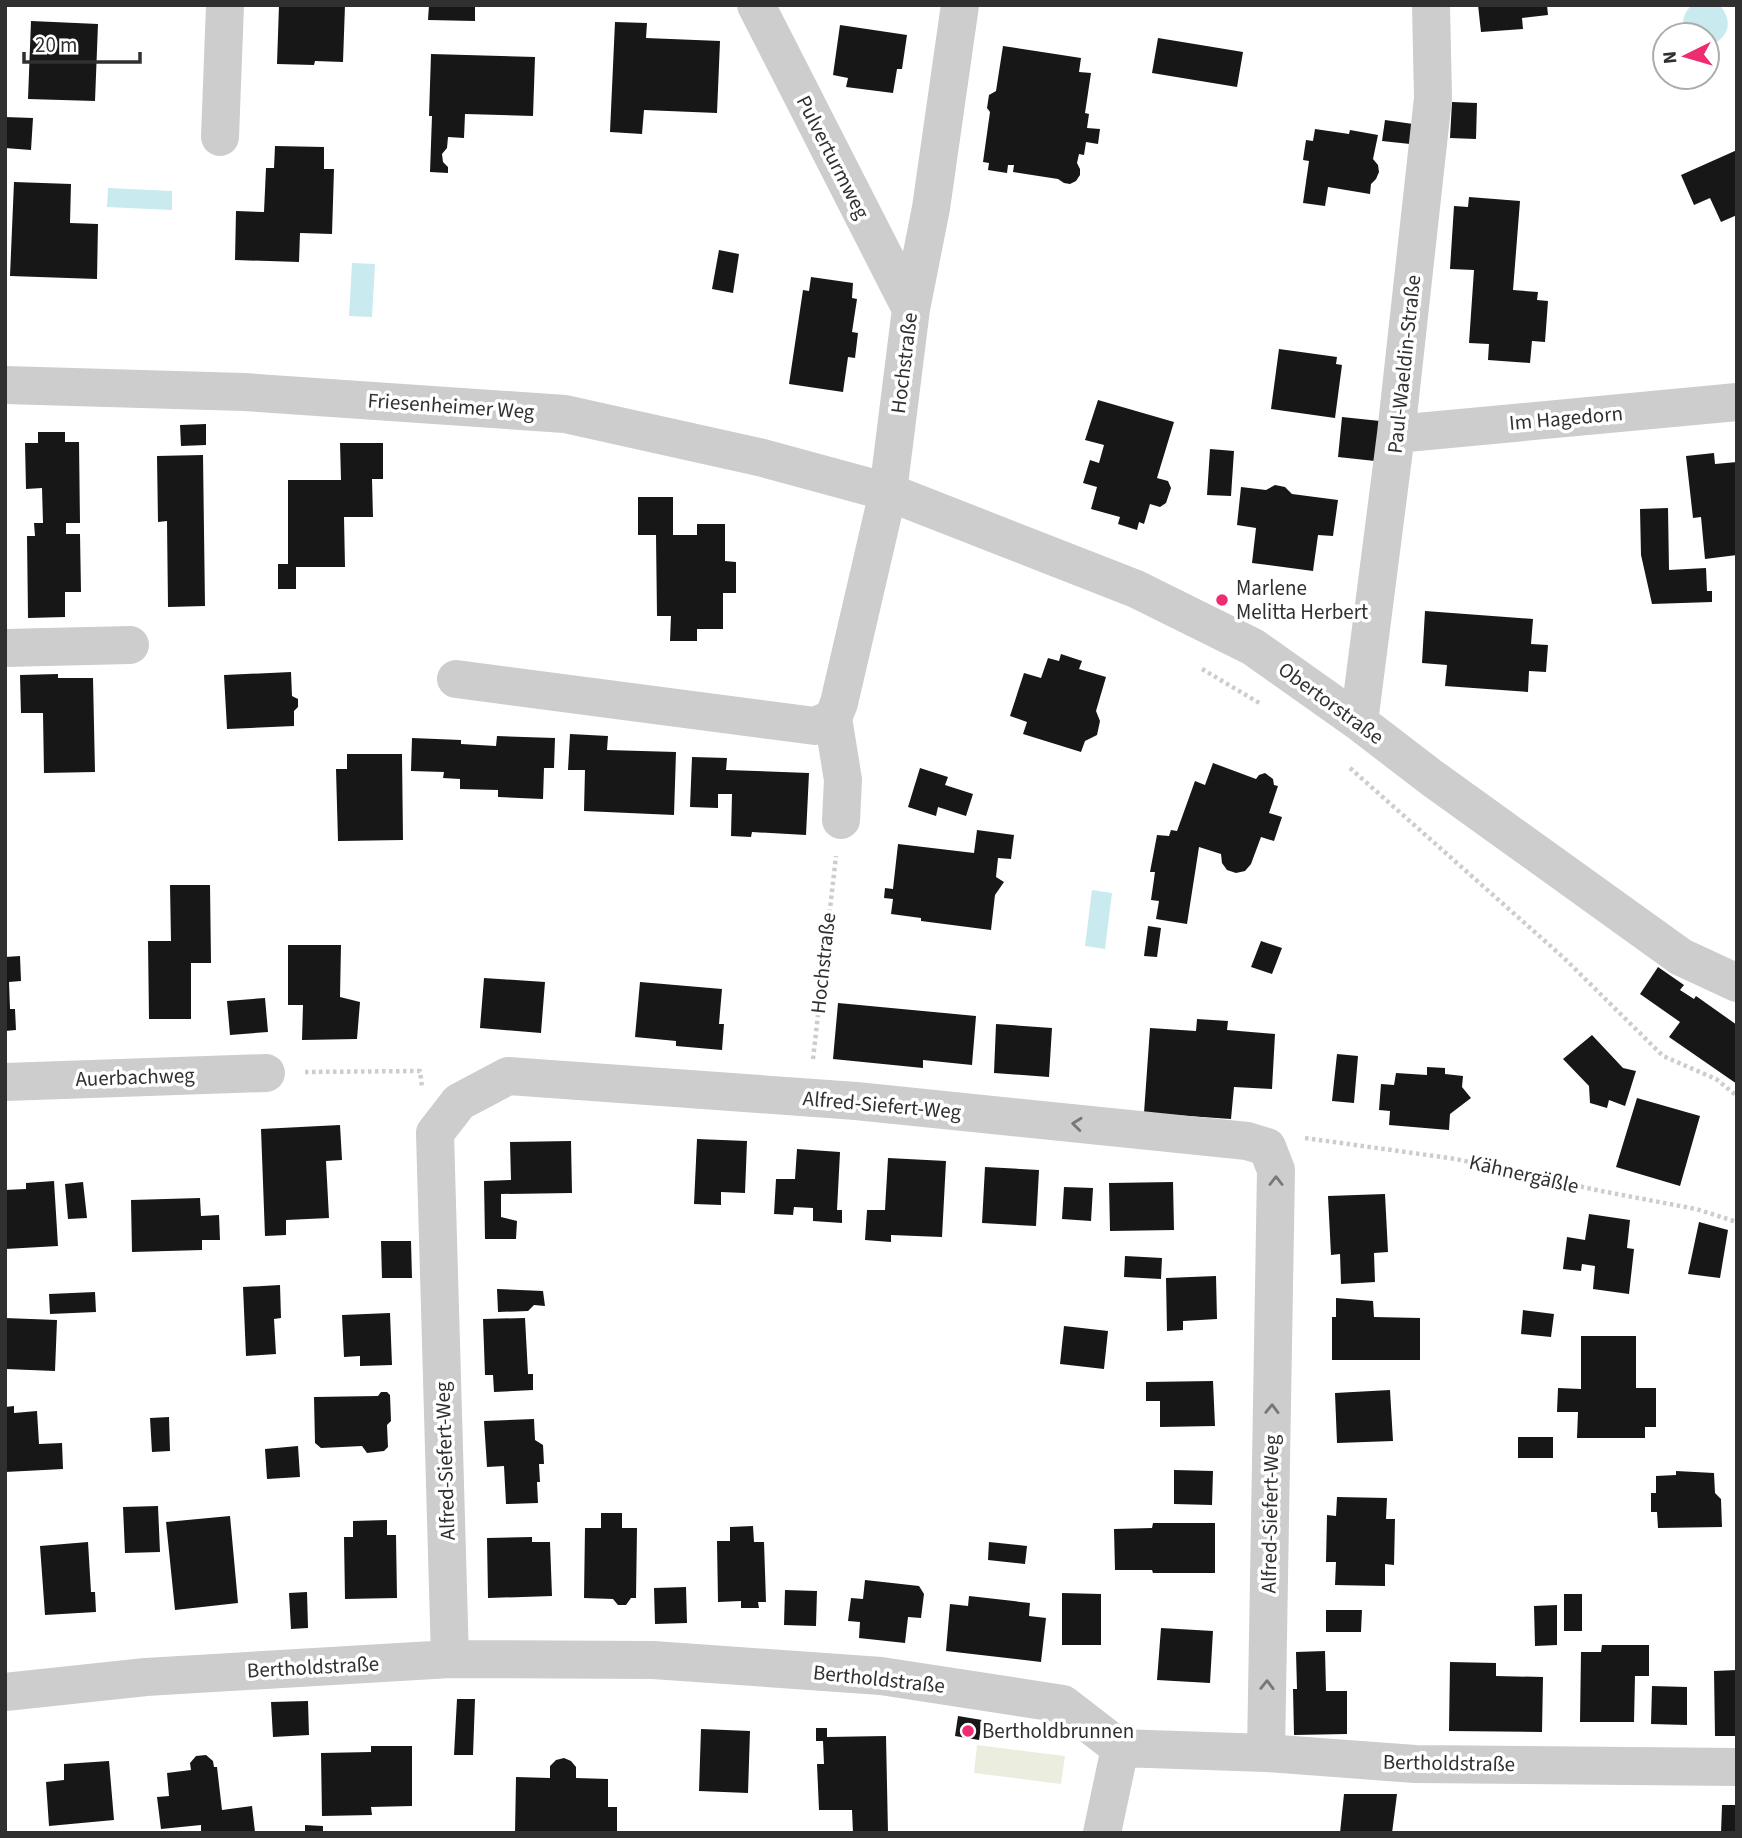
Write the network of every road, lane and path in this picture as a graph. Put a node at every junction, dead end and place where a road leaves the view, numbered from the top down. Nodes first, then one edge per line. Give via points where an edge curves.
1 (225, 5) edge
2 (756, 5) edge
3 (960, 5) edge
4 (1431, 5) edge
5 (220, 137) dead end
6 (911, 309) junction
7 (5, 385) edge
8 (1737, 402) edge
9 (1396, 434) junction
10 (888, 492) junction
11 (130, 645) dead end
12 (5, 648) edge
13 (1199, 667) dead end
14 (456, 679) dead end
15 (1268, 708) dead end
16 (833, 718) junction
17 (1359, 722) junction
18 (1345, 763) dead end
19 (841, 820) dead end
20 (834, 868) dead end
21 (1737, 983) edge
22 (813, 1058) dead end
23 (266, 1073) joint
24 (5, 1082) edge
25 (1737, 1096) edge
26 (435, 1133) junction
27 (1309, 1138) dead end
28 (1737, 1222) edge
29 (450, 1659) junction
30 (5, 1692) edge
31 (1120, 1748) junction
32 (1266, 1753) junction
33 (1737, 1767) edge
34 (1102, 1833) edge

1 - 5 street
2 - 6 street, Pulverturmweg
3 - 6 street, Hochstraße via 931,208
4 - 9 street, Paul-Waeldin-Straße via 1433,99
6 - 10 street, Hochstraße
7 - 10 street, Friesenheimer Weg via 244,392 565,414 763,458
8 - 9 street, Im Hagedorn
9 - 17 street, Paul-Waeldin-Straße
10 - 16 street, Hochstraße
10 - 17 street, Obertorstraße via 1146,594 1253,647
11 - 12 street
13 - 15 path
14 - 16 street via 815,726
16 - 19 street, Hochstraße via 843,780
17 - 21 street, Obertorstraße via 1681,957
18 - 25 path via 1564,958 1663,1056 1716,1079
20 - 22 path, Hochstraße
23 - 24 street, Auerbachweg
23 - 26 path via 420,1071 424,1113
26 - 29 street, Alfred-Siefert-Weg
32 -> 26 street, Alfred-Siefert-Weg via 1276,1170 1267,1147 1247,1141 856,1101 508,1076 459,1102
27 - 28 path, Kähnergäßle via 1456,1159 1696,1209
29 - 30 street, Bertholdstraße via 146,1677
29 - 31 street, Bertholdstraße via 653,1660 881,1676 1063,1704
31 - 32 street, Bertholdstraße
31 - 34 street
32 - 33 street, Bertholdstraße via 1415,1764

